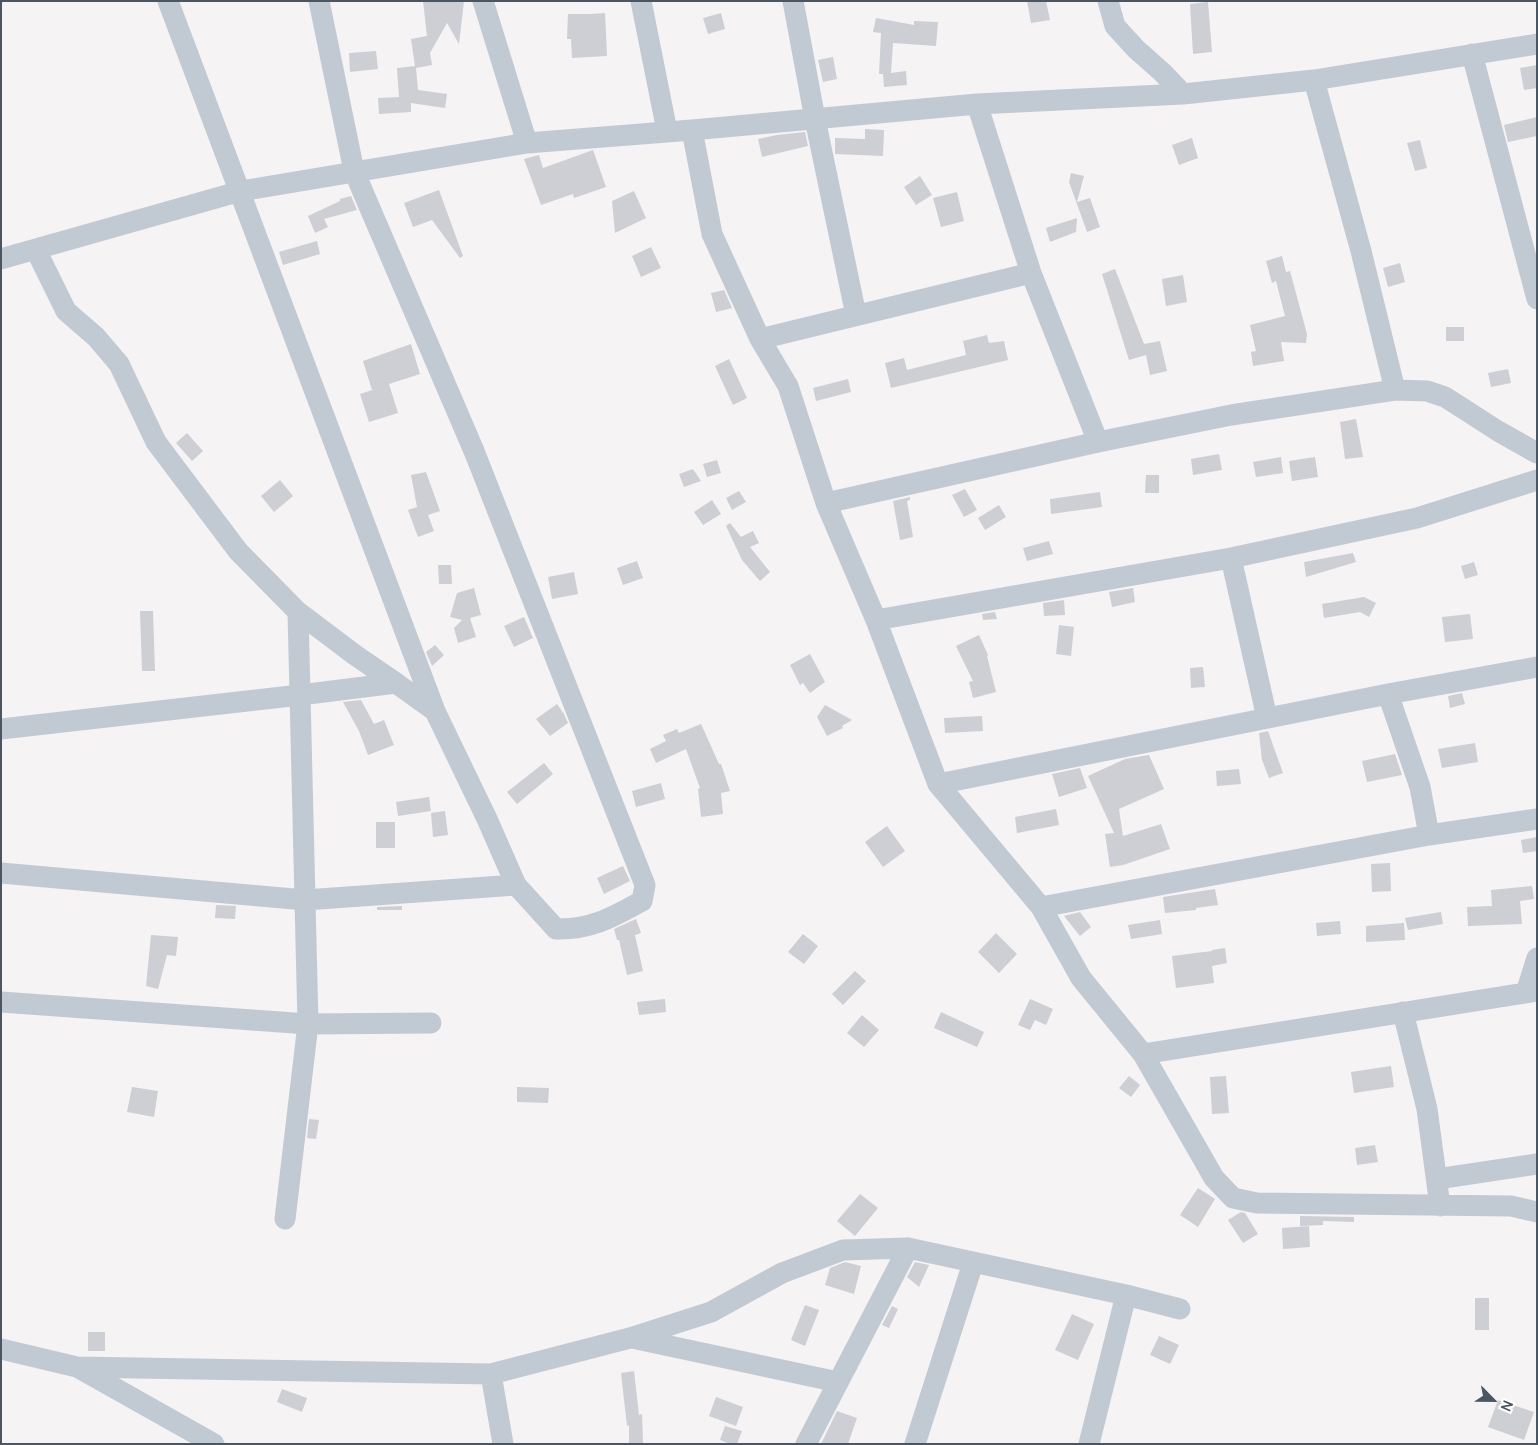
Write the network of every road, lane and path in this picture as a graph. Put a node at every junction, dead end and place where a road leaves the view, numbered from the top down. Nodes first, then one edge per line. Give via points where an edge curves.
1 (168, 1) edge
2 (318, 1) edge
3 (483, 1) edge
4 (641, 1) edge
5 (793, 1) edge
6 (1108, 1) edge
7 (1537, 44) edge
8 (1472, 54) junction
9 (1314, 80) junction
10 (1183, 94) junction
11 (978, 104) junction
12 (815, 119) junction
13 (692, 130) junction
14 (667, 131) junction
15 (526, 143) junction
16 (354, 171) junction
17 (241, 191) junction
18 (36, 250) junction
19 (1, 259) edge
20 (1031, 273) junction
21 (1537, 298) edge
22 (856, 316) junction
23 (760, 339) junction
24 (1395, 390) junction
25 (1098, 442) junction
26 (1537, 453) edge
27 (1537, 480) edge
28 (826, 504) junction
29 (1230, 558) junction
30 (298, 612) junction
31 (876, 620) junction
32 (1537, 667) edge
33 (396, 682) junction
34 (1388, 694) junction
35 (300, 695) junction
36 (435, 711) junction
37 (1267, 718) junction
38 (1, 729) edge
39 (938, 784) junction
40 (1537, 819) edge
41 (1429, 835) junction
42 (1, 872) edge
43 (516, 885) junction
44 (305, 900) junction
45 (1041, 906) junction
46 (1537, 958) edge
47 (1531, 992) edge
48 (1, 1002) edge
49 (1403, 1012) junction
50 (431, 1023) dead end
51 (308, 1024) junction
52 (1143, 1054) junction
53 (1537, 1164) edge
54 (1437, 1179) junction
55 (1440, 1206) junction
56 (1537, 1212) edge
57 (286, 1219) dead end
58 (908, 1248) junction
59 (973, 1262) junction
60 (1126, 1295) junction
61 (1180, 1309) dead end
62 (630, 1338) junction
63 (1, 1349) edge
64 (77, 1366) junction
65 (491, 1374) junction
66 (838, 1382) junction
67 (214, 1444) edge
68 (503, 1444) edge
69 (806, 1444) edge
70 (915, 1444) edge
71 (1089, 1444) edge

1 - 17 street
2 - 16 street
3 - 15 street
4 - 14 street
5 - 12 street
6 - 10 street via 1115,26
7 - 8 street
8 - 9 street
8 - 21 street
9 - 10 street
9 - 24 street
10 - 11 street
11 - 12 street
11 - 20 street
12 - 13 street
12 - 22 street
13 - 14 street
13 - 23 street via 712,234
14 - 15 street
15 - 16 street
16 - 17 street
16 - 43 street via 474,451 645,885 642,901 610,919 575,930 556,929
17 - 18 street
17 - 36 street
18 - 19 street
18 - 30 street via 66,311 120,364 156,442 238,551
20 - 22 street
20 - 25 street
22 - 23 street
23 - 28 street via 788,386
24 - 25 street via 1231,415
24 - 26 street via 1426,391 1445,397
25 - 28 street
27 - 29 street via 1417,518
28 - 31 street
29 - 31 street
29 - 37 street
30 - 33 street
30 - 35 street
31 - 39 street
32 - 34 street
33 - 35 street
33 - 36 street
34 - 37 street
34 - 41 street via 1420,787
35 - 38 street
35 - 44 street
36 - 43 street
37 - 39 street
39 - 45 street
40 - 41 street
41 - 45 street
42 - 44 street
43 - 44 street
44 - 51 street
45 - 52 street via 1081,978
46 - 47 street
47 - 49 street
48 - 51 street
49 - 52 street
49 - 54 street via 1427,1109
50 - 51 street
51 - 57 street
52 - 55 street via 1214,1178 1233,1198 1257,1203
53 - 54 street
54 - 55 street
55 - 56 street via 1511,1206
58 - 59 street
58 - 62 street via 843,1250 782,1273 711,1312
58 - 66 street
59 - 60 street
59 - 70 street
60 - 61 street
60 - 71 street
62 - 65 street
62 - 66 street
63 - 64 street
64 - 65 street
64 - 67 street
65 - 68 street
66 - 69 street

